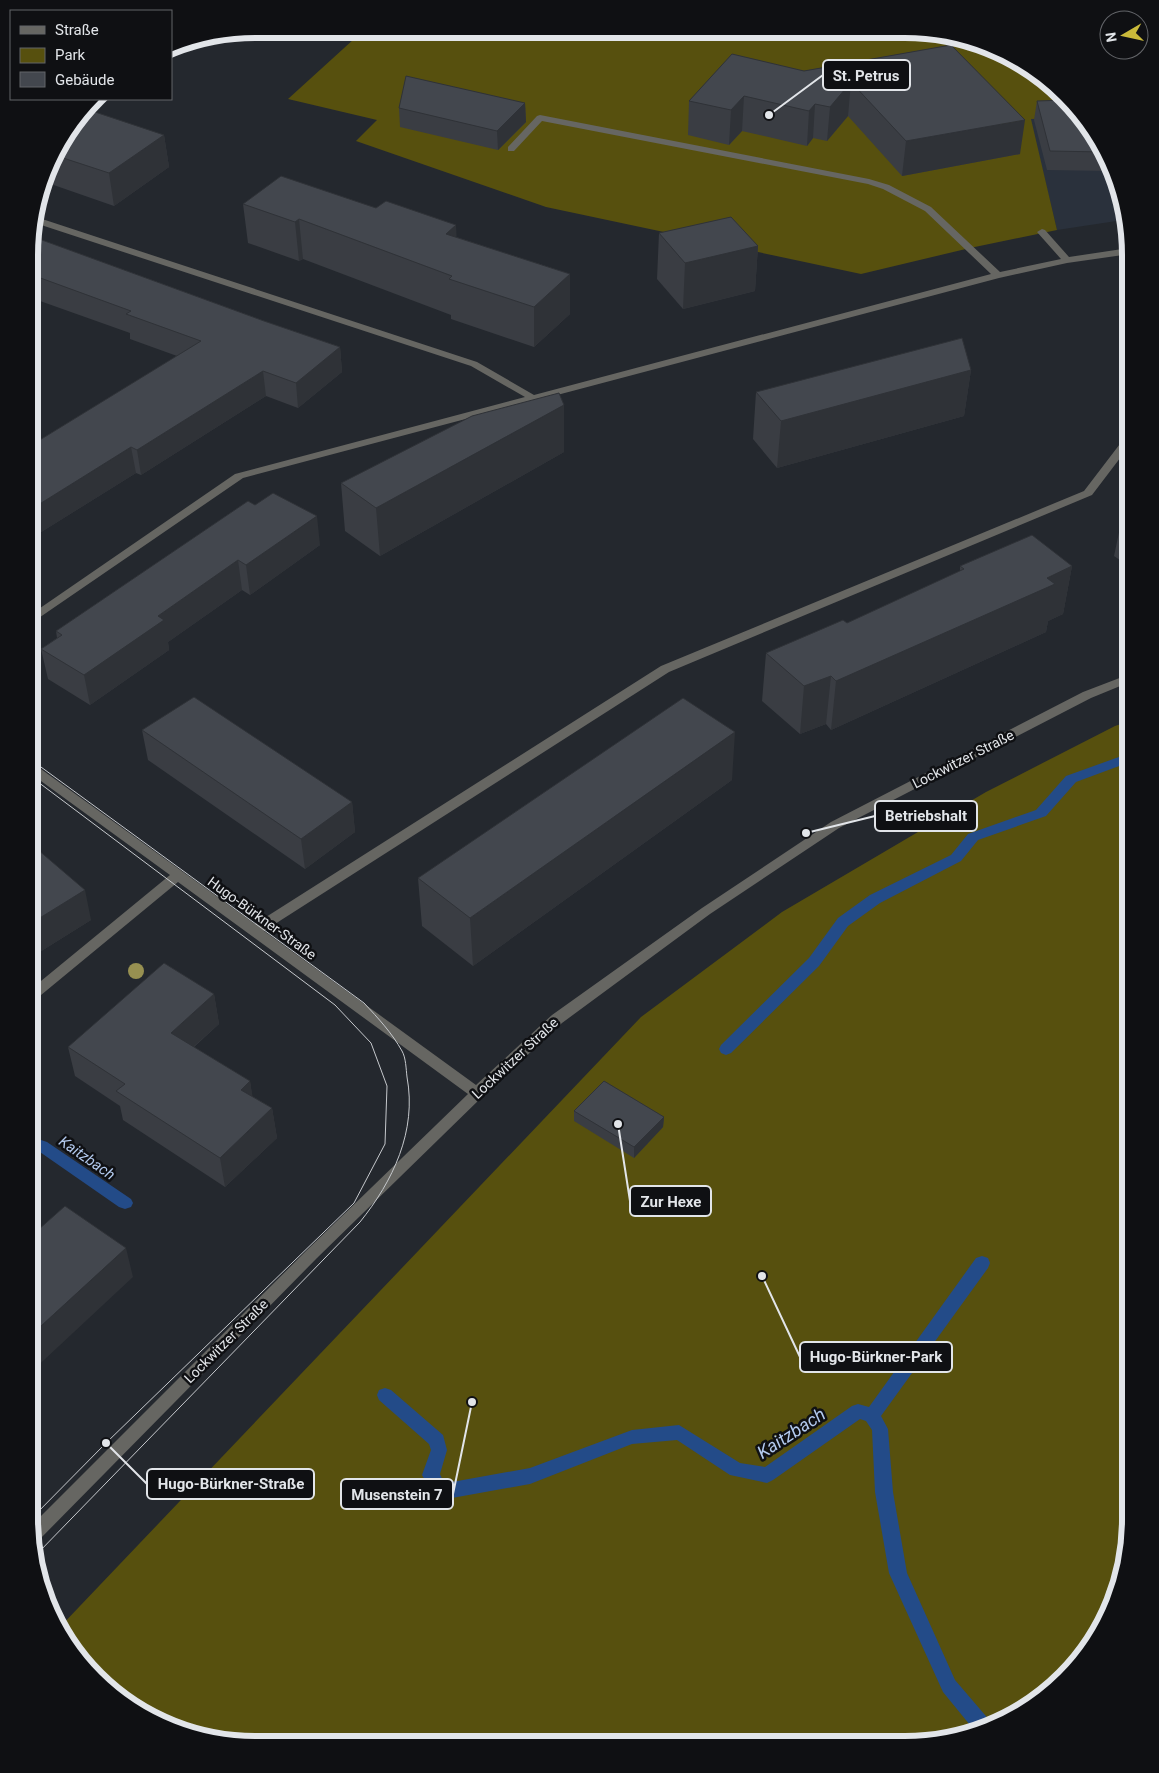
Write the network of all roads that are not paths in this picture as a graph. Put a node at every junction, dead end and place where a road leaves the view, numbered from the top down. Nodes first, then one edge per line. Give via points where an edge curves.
1 (511, 149) dead end
2 (40, 222) edge
3 (1042, 232) dead end
4 (1122, 252) edge
5 (1067, 260) junction
6 (998, 275) junction
7 (533, 398) junction
8 (1122, 448) edge
9 (38, 614) edge
10 (1122, 681) edge
11 (38, 773) edge
12 (178, 874) junction
13 (254, 931) junction
14 (38, 990) edge
15 (477, 1093) junction
16 (38, 1530) edge

1 - 6 street via 540,118 886,186 928,209
2 - 7 street via 474,364
3 - 5 street
4 - 5 street
5 - 6 street
6 - 7 street
7 - 9 street via 239,476
8 - 13 street via 1088,493 664,669
10 - 15 street, Lockwitzer Straße via 1088,695 834,824 706,911 557,1019
11 - 12 street, Hugo-Bürkner-Straße
12 - 13 street, Hugo-Bürkner-Straße
12 - 14 street
13 - 15 street, Hugo-Bürkner-Straße
15 - 16 street, Lockwitzer Straße

